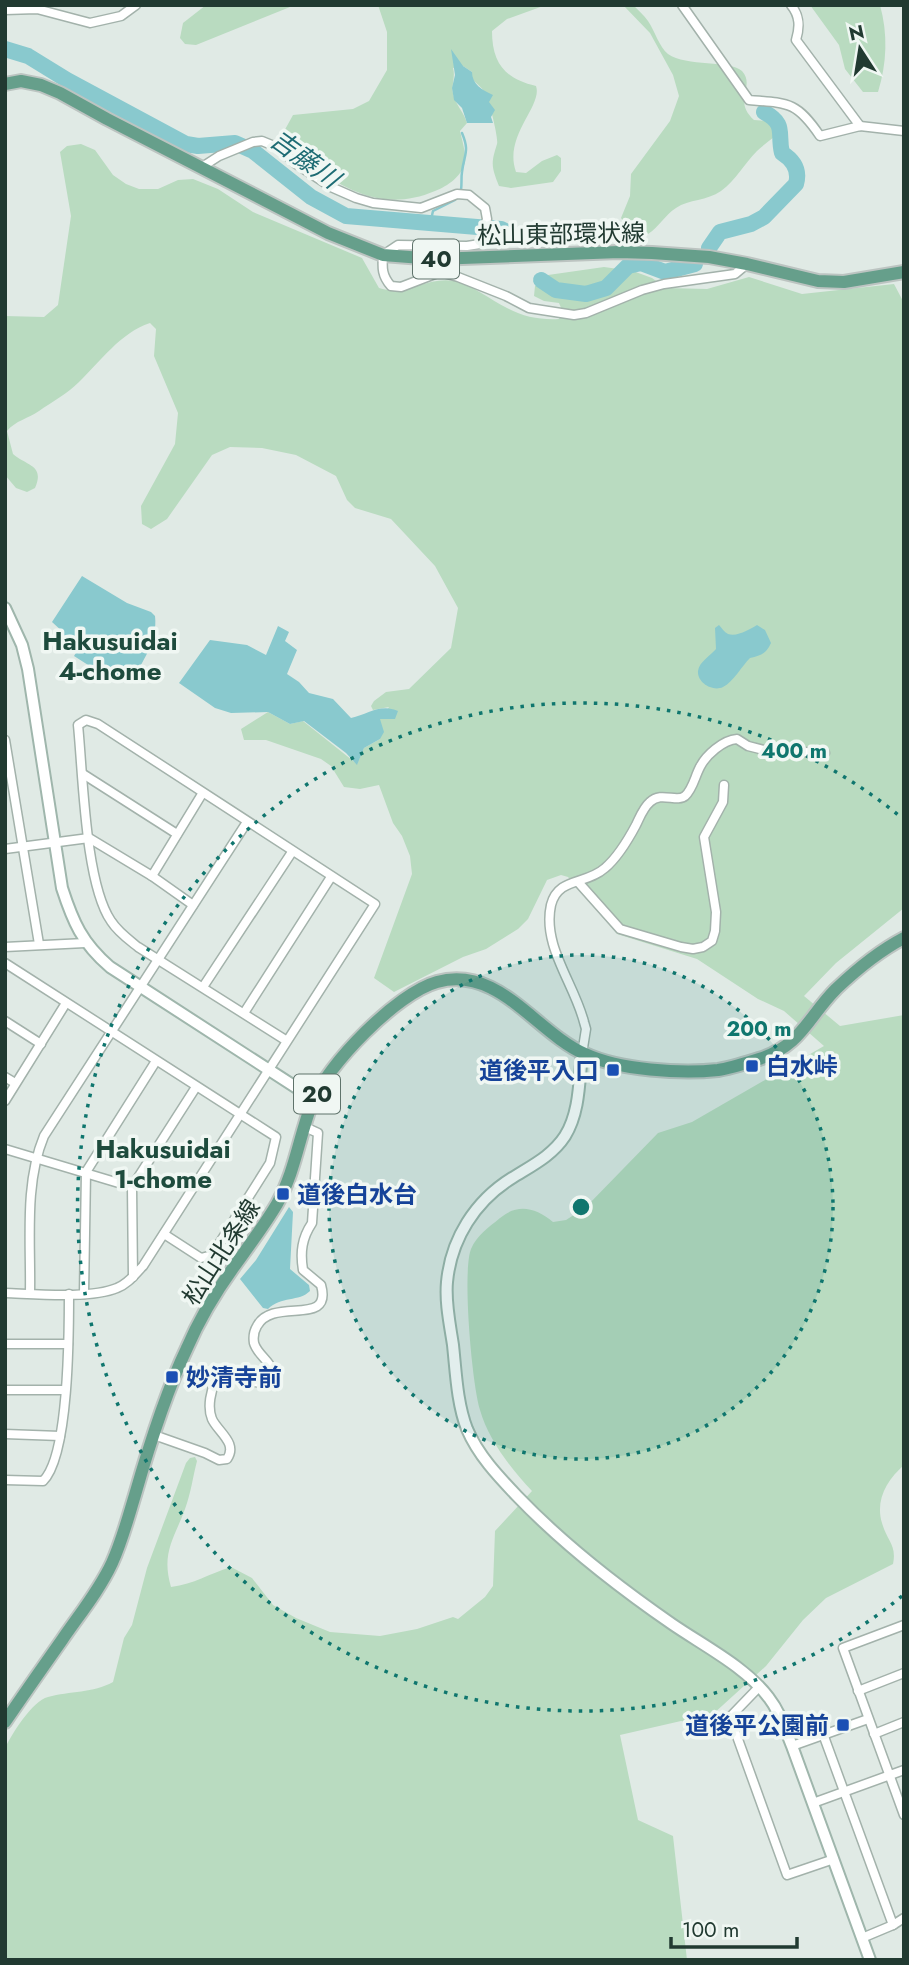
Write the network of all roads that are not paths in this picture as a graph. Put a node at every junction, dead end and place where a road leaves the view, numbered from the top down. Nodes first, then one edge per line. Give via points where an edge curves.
1 (136, 5) edge
2 (682, 5) edge
3 (791, 5) edge
4 (5, 10) edge
5 (5, 84) edge
6 (860, 126) junction
7 (904, 131) edge
8 (202, 167) junction
9 (383, 254) junction
10 (747, 264) junction
11 (904, 272) edge
12 (5, 608) edge
13 (5, 740) edge
14 (825, 752) dead end
15 (83, 774) junction
16 (724, 785) dead end
17 (202, 794) junction
18 (247, 822) junction
19 (177, 834) junction
20 (89, 838) junction
21 (56, 843) junction
22 (24, 847) junction
23 (5, 849) edge
24 (292, 852) junction
25 (152, 876) junction
26 (331, 877) junction
27 (579, 883) junction
28 (193, 905) junction
29 (904, 938) edge
30 (85, 943) junction
31 (38, 944) junction
32 (5, 947) edge
33 (159, 961) junction
34 (5, 963) edge
35 (204, 987) junction
36 (140, 988) junction
37 (66, 1003) junction
38 (244, 1013) junction
39 (5, 1021) edge
40 (112, 1032) junction
41 (287, 1041) junction
42 (41, 1044) junction
43 (582, 1054) junction
44 (156, 1060) junction
45 (268, 1070) junction
46 (5, 1077) edge
47 (15, 1083) junction
48 (196, 1087) junction
49 (314, 1099) junction
50 (5, 1101) edge
51 (240, 1114) junction
52 (305, 1127) junction
53 (5, 1149) edge
54 (35, 1158) junction
55 (86, 1172) junction
56 (132, 1187) junction
57 (163, 1234) junction
58 (133, 1276) junction
59 (5, 1293) edge
60 (30, 1293) junction
61 (69, 1294) junction
62 (84, 1294) junction
63 (5, 1344) edge
64 (68, 1344) junction
65 (5, 1390) edge
66 (64, 1390) junction
67 (5, 1434) edge
68 (155, 1435) junction
69 (60, 1436) junction
70 (5, 1480) edge
71 (904, 1625) edge
72 (904, 1673) edge
73 (759, 1687) junction
74 (858, 1691) junction
75 (868, 1718) junction
76 (5, 1722) edge
77 (904, 1722) edge
78 (823, 1734) junction
79 (874, 1734) junction
80 (792, 1746) junction
81 (904, 1770) edge
82 (889, 1775) junction
83 (844, 1791) junction
84 (813, 1803) junction
85 (904, 1815) edge
86 (834, 1859) junction
87 (904, 1918) edge
88 (893, 1925) junction
89 (862, 1938) junction
90 (870, 1960) edge

1 - 4 street via 121,16 90,23 37,9
2 - 6 street via 749,100 793,105 820,136
3 - 6 street via 800,28 796,40
5 - 8 main road, 松山東部環状線 / 40 via 21,81 51,89
6 - 7 street
8 - 9 main road, 松山東部環状線 / 40 via 328,233
8 - 9 street via 253,142 270,143 331,187 373,204 421,208 457,194 469,195 485,208 480,244 398,244
9 - 10 main road, 松山東部環状線 / 40 via 435,259 641,253
9 - 10 street via 384,278 391,286 401,287 440,272 529,309 574,315 653,287 735,274
10 - 11 main road, 松山東部環状線 / 40 via 818,281 844,282
12 - 21 street via 28,669
13 - 22 street
14 - 27 street via 764,750 737,739 725,743 700,765 685,795 650,801 611,862
15 - 17 street via 78,725 86,720
15 - 19 street
15 - 20 street
16 - 27 street via 723,802 704,837 716,912 712,941 693,949 620,929
17 - 18 street
17 - 19 street
18 - 24 street
18 - 28 street
19 - 25 street
20 - 21 street
20 - 25 street
20 - 33 street via 96,888 110,920 120,933
21 - 22 street
21 - 30 street via 62,888
22 - 23 street
22 - 31 street
24 - 26 street
24 - 35 street
25 - 28 street
26 - 38 street
26 - 41 street via 375,904
27 - 43 street via 562,886 554,894 549,917 553,945 586,1029
28 - 33 street
29 - 43 main road, 松山北条線 / 20 via 884,948 835,990 794,1042 763,1058 720,1070 692,1071 633,1067
30 - 31 street
30 - 36 street
31 - 32 street
33 - 35 street
33 - 36 street
34 - 37 street
35 - 38 street
36 - 40 street
36 - 45 street
37 - 40 street
37 - 42 street
38 - 41 street
39 - 42 street
40 - 44 street
40 - 54 street via 44,1136
41 - 45 street
42 - 47 street
43 - 49 main road, 松山北条線 / 20 via 492,988 474,981 448,980 418,990 397,1004 343,1056
43 - 73 street via 575,1113 566,1135 543,1159 493,1192 469,1218 455,1247 447,1284 464,1419 488,1464 534,1514 619,1587
44 - 48 street
44 - 55 street
45 - 49 street
45 - 51 street
46 - 47 street
47 - 50 street
48 - 51 street
48 - 56 street
49 - 52 main road, 松山北条線 / 20
51 - 57 street
51 - 57 street via 276,1137 270,1163 212,1255 201,1258
52 - 68 main road, 松山北条線 / 20 via 293,1170 277,1203 220,1286 187,1347
52 - 68 street via 318,1133 312,1223 305,1234 302,1262 303,1270 321,1284 319,1303 309,1310 272,1312 257,1325 255,1345 273,1371 268,1382 231,1375 216,1379 210,1409 230,1447 228,1458 219,1460
53 - 54 street
54 - 55 street
54 - 60 street
55 - 56 street
55 - 62 street
56 - 58 street
57 - 58 street
58 - 62 street via 116,1289
59 - 60 street
60 - 61 street
61 - 62 street
61 - 64 street
63 - 64 street
64 - 66 street
65 - 66 street
66 - 69 street
67 - 69 street
68 - 76 main road, 松山北条線 / 20 via 111,1566
69 - 70 street via 43,1480
71 - 74 street via 843,1648
72 - 74 street
73 - 80 street via 775,1707
73 - 86 street via 730,1717 787,1875
74 - 75 street
75 - 78 street
75 - 79 street
77 - 79 street
78 - 80 street
78 - 83 street
79 - 82 street
80 - 84 street
81 - 82 street
82 - 83 street
82 - 85 street
83 - 84 street
83 - 88 street
84 - 86 street
86 - 89 street
87 - 88 street
88 - 89 street
89 - 90 street

